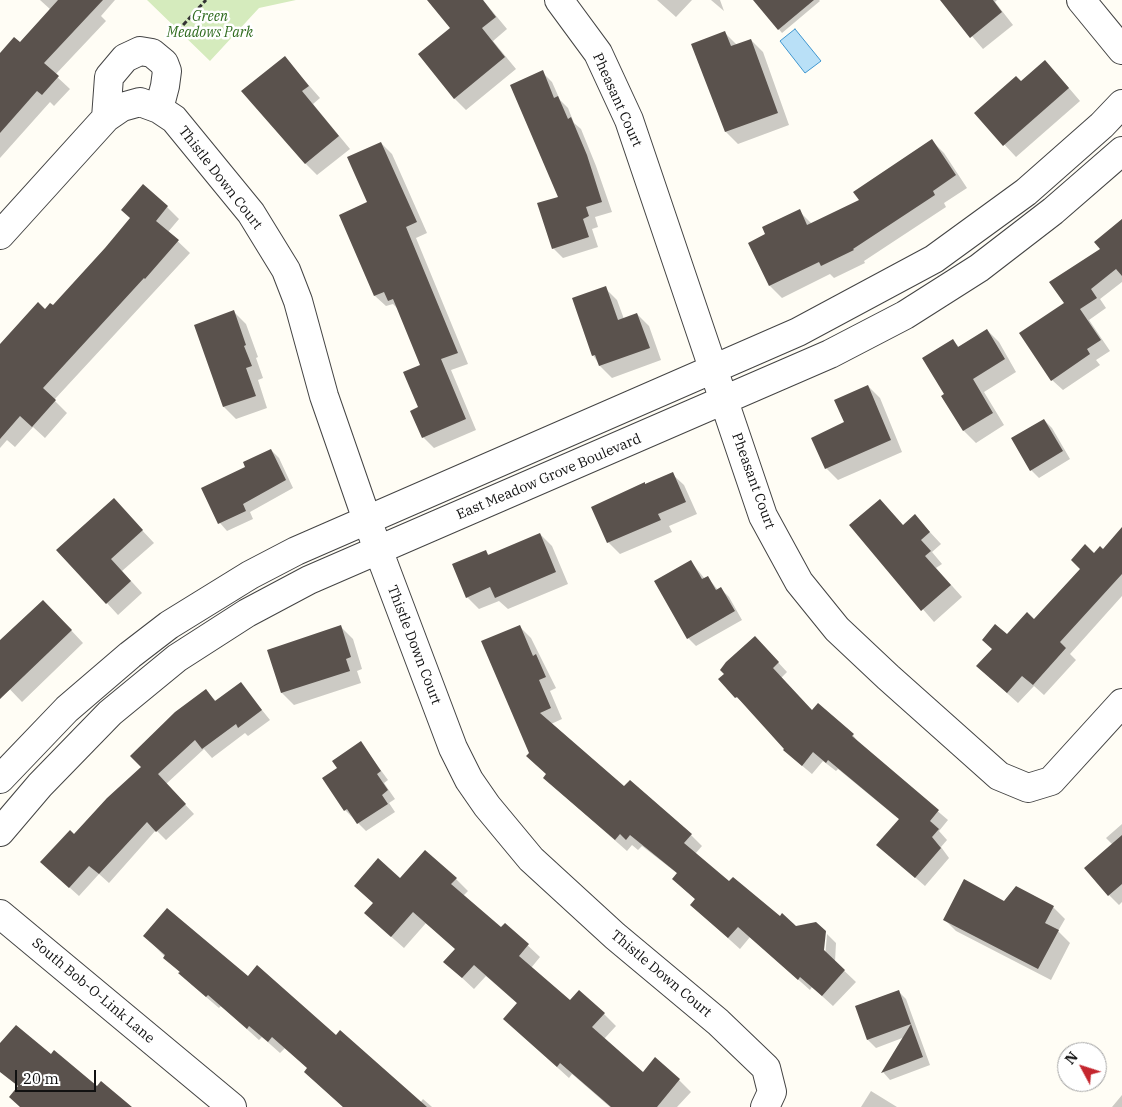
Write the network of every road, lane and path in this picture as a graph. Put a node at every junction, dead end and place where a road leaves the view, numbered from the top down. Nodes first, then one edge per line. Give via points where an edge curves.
1 (206, 0) edge
2 (560, 0) edge
3 (1081, 0) edge
4 (1122, 50) edge
5 (159, 57) junction
6 (1122, 104) edge
7 (159, 109) junction
8 (106, 118) junction
9 (1122, 151) edge
10 (0, 235) edge
11 (713, 368) junction
12 (724, 402) junction
13 (367, 520) junction
14 (378, 551) junction
15 (1122, 703) edge
16 (0, 779) edge
17 (0, 832) edge
18 (0, 914) edge
19 (232, 1107) edge
20 (764, 1107) edge

1 - 5 path
2 - 11 street, Pheasant Court via 598,53 629,120
3 - 4 street
5 - 7 street via 166,71
5 - 8 street via 140,51 117,66 109,77
6 - 11 street via 1026,192 934,259 798,332
7 - 8 street, Thistle Down Court via 140,102 122,107
7 - 13 street, Thistle Down Court via 174,119 251,213 286,270 298,301 324,396
8 - 10 street, Thistle Down Court
9 - 12 street, East Meadow Grove Boulevard via 1053,211 979,268 905,315 830,354
11 - 12 street, Pheasant Court
11 - 13 street
12 - 14 street, East Meadow Grove Boulevard
12 - 15 street, Pheasant Court via 762,516 799,582 837,629 999,776 1028,788 1051,781
13 - 14 street, Thistle Down Court
13 - 16 street via 296,550 169,625 68,709
14 - 17 street, East Meadow Grove Boulevard via 309,580 246,613 177,658 110,714
14 - 20 street, Thistle Down Court via 453,748 487,806 531,859 766,1068 772,1092
18 - 19 street, South Bob-O-Link Lane

